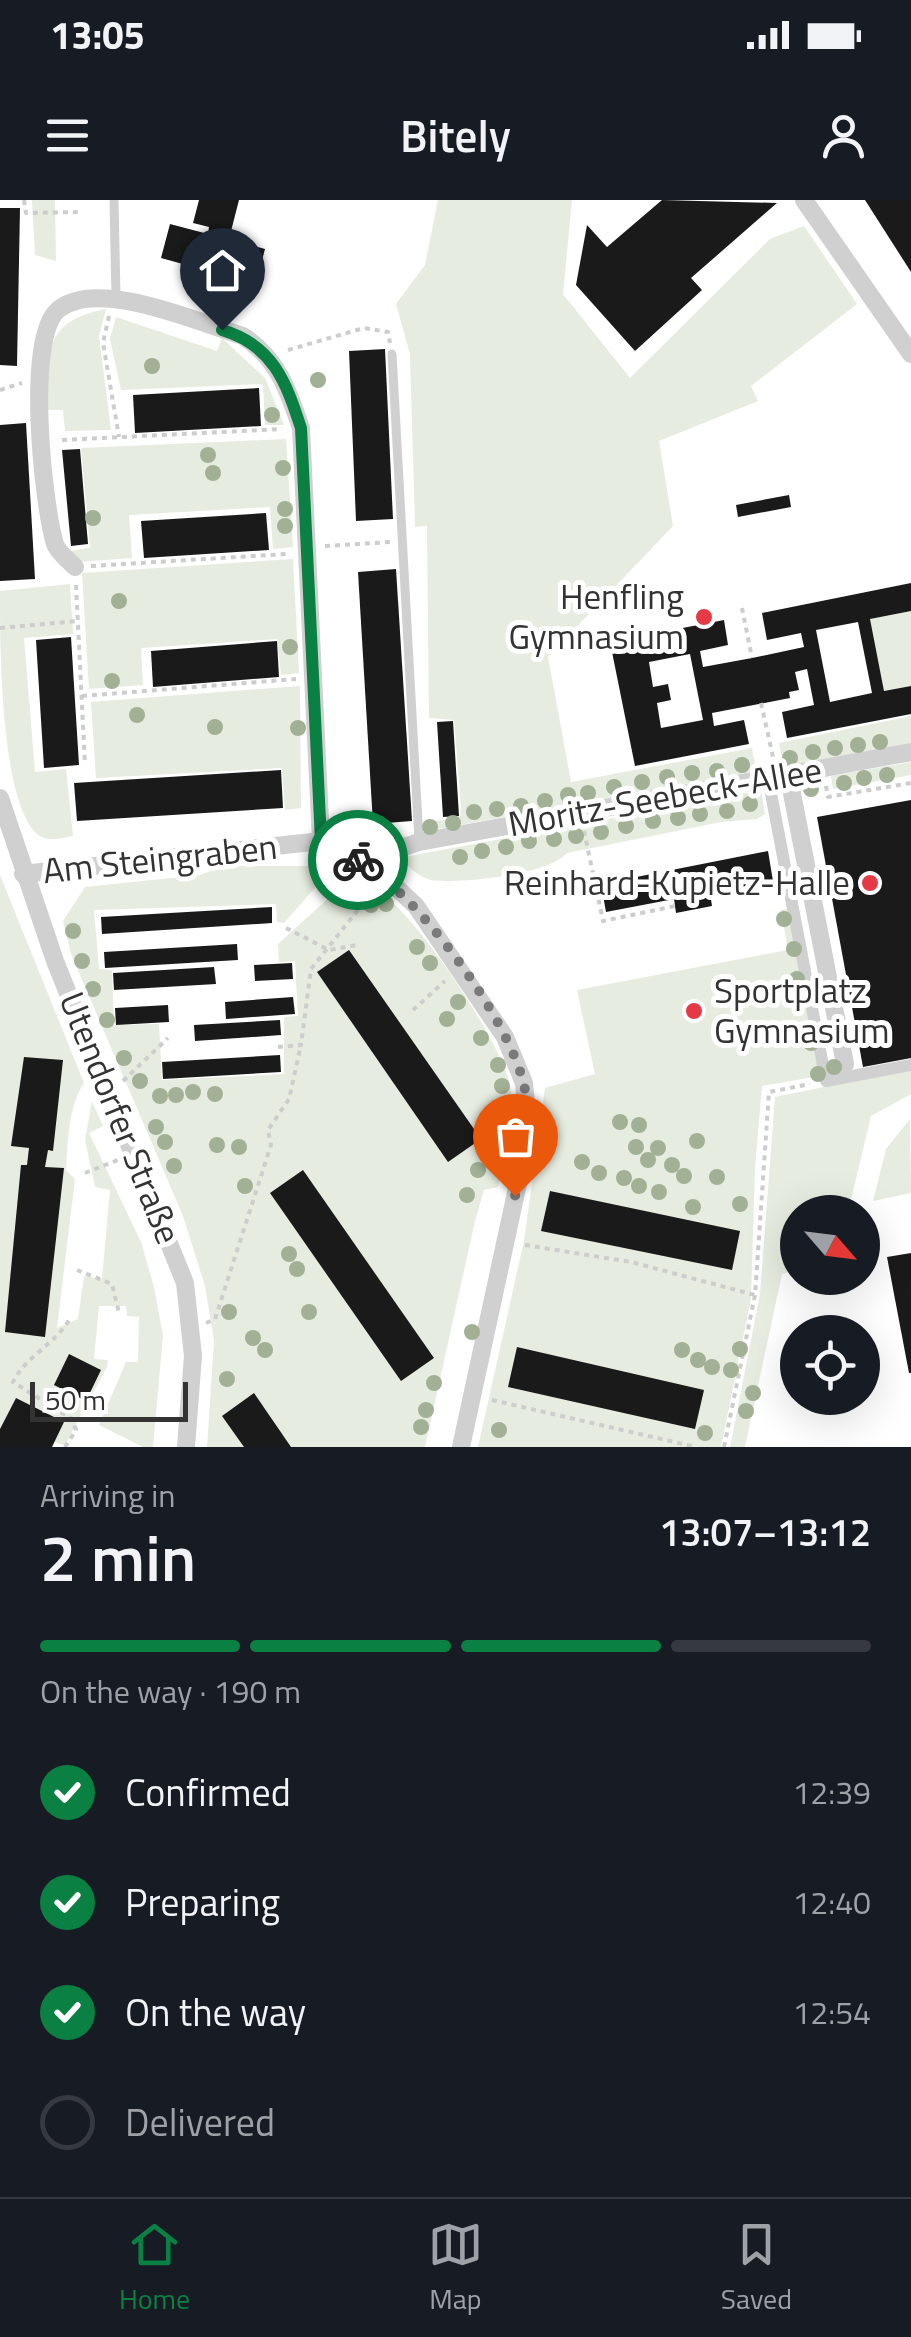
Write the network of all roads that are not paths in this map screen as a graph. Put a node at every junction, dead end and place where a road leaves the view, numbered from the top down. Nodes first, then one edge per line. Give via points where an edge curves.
1 (114, 200) edge
2 (804, 200) edge
3 (116, 297) junction
4 (392, 354) road end
5 (911, 354) edge
6 (75, 567) road end
7 (911, 752) edge
8 (778, 776) junction
9 (0, 798) edge
10 (321, 841) junction
11 (420, 842) junction
12 (360, 861) junction
13 (23, 874) junction
14 (845, 1064) dead end
15 (911, 1065) edge
16 (186, 1447) edge
17 (461, 1447) edge

1 - 3 lane
2 - 5 street
3 - 6 street via 58,310 42,336 37,382 56,547
3 - 10 street via 244,336 269,356 287,387 301,428
4 - 11 lane
7 - 8 street, Moritz-Seebeck-Allee
8 - 11 street, Moritz-Seebeck-Allee
8 - 14 street
8 - 15 street via 826,1081
9 - 13 street, Utendorfer Straße
10 - 12 street, Am Steingraben
10 - 13 street, Am Steingraben
11 - 12 street, Moritz-Seebeck-Allee
12 - 17 street, Am Steingraben via 416,906 505,1037 524,1083 525,1139
13 - 16 street, Utendorfer Straße via 174,1248 193,1329

